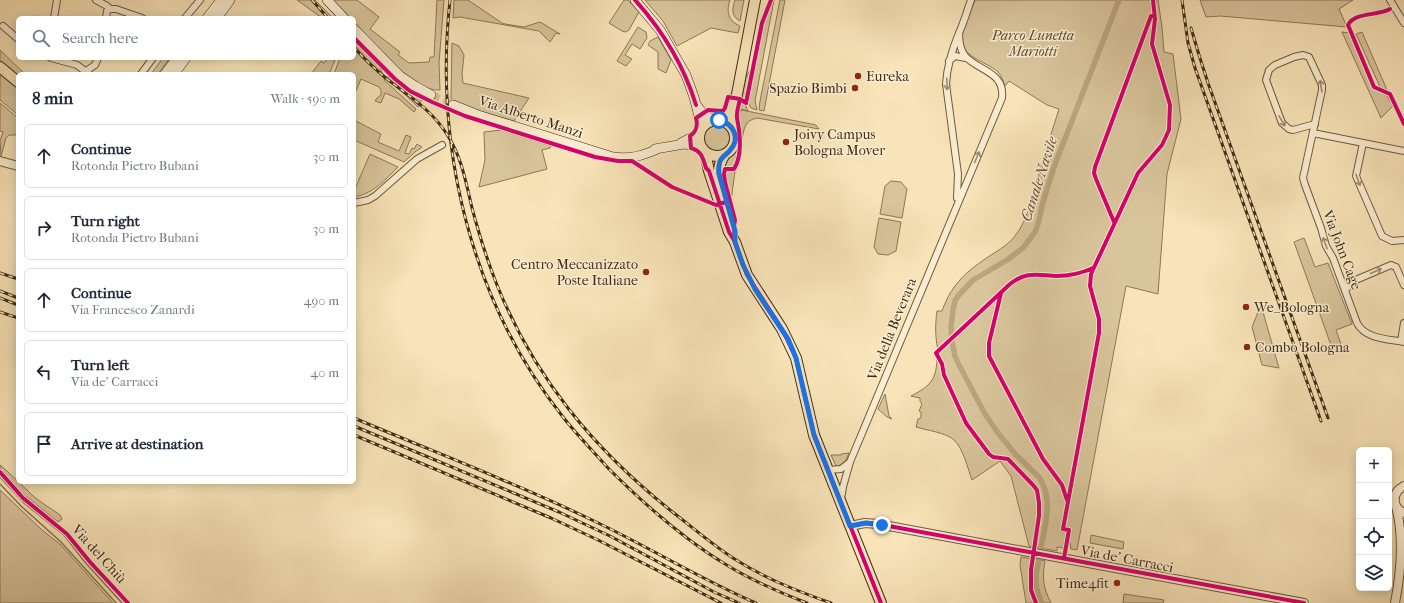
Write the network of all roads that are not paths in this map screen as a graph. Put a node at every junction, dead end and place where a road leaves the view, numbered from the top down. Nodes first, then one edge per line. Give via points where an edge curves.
1 (57, 0) edge
2 (96, 0) edge
3 (200, 0) edge
4 (221, 0) edge
5 (230, 0) edge
6 (326, 0) edge
7 (635, 0) edge
8 (750, 0) edge
9 (755, 0) edge
10 (971, 0) edge
11 (1390, 0) edge
12 (110, 9) junction
13 (54, 16) edge
14 (106, 16) edge
15 (136, 16) edge
16 (187, 16) edge
17 (209, 16) edge
18 (218, 16) edge
19 (342, 16) edge
20 (1404, 23) edge
21 (3, 26) dead end
22 (356, 31) edge
23 (959, 33) junction
24 (16, 37) edge
25 (966, 58) junction
26 (58, 60) edge
27 (97, 60) edge
28 (152, 60) edge
29 (176, 60) edge
30 (184, 60) edge
31 (949, 61) junction
32 (0, 67) edge
33 (86, 72) edge
34 (88, 72) edge
35 (142, 72) edge
36 (166, 72) edge
37 (176, 72) edge
38 (16, 80) edge
39 (431, 95) tunnel mouth
40 (453, 105) tunnel mouth
41 (696, 105) junction
42 (717, 120) junction
43 (1315, 124) junction
44 (733, 129) junction
45 (701, 130) junction
46 (1313, 133) junction
47 (1363, 142) junction
48 (678, 144) junction
49 (442, 145) dead end
50 (703, 149) junction
51 (1404, 151) edge
52 (725, 154) junction
53 (0, 161) edge
54 (16, 165) edge
55 (957, 167) junction
56 (971, 170) junction
57 (356, 203) edge
58 (956, 205) junction
59 (1404, 240) edge
60 (735, 242) junction
61 (1404, 285) edge
62 (1345, 291) junction
63 (1404, 323) edge
64 (1402, 341) edge
65 (850, 462) junction
66 (828, 470) junction
67 (1404, 486) edge
68 (841, 502) junction
69 (1395, 503) junction
70 (1404, 513) edge
71 (1404, 518) edge
72 (850, 526) junction
73 (1400, 528) junction
74 (881, 603) edge
75 (1304, 603) edge
76 (1395, 603) edge

1 - 13 street
2 - 12 street
3 - 16 street
4 - 17 main road
5 - 18 main road
6 - 19 main road
7 - 41 main road via 661,33 686,75
8 - 42 main road via 729,108
9 - 44 main road via 734,110
10 - 23 street, Via della Beverara
11 - 20 street
12 - 14 street
12 - 15 street
21 - 24 street
22 - 39 main road via 400,76
23 - 25 street via 961,49
23 - 31 street, Via della Beverara
25 - 31 street via 955,56
56 -> 25 street, Via della Beverara via 1002,93 997,79 991,73
26 - 33 street via 77,65
27 - 34 street
28 - 35 street
29 - 36 main road
30 - 37 main road
31 -> 55 street, Via della Beverara via 946,84
32 - 38 main road
40 - 48 main road, Via Alberto Manzi via 602,154 624,154
41 - 42 main road via 704,115
41 - 45 main road
42 - 44 main road via 726,122
42 - 45 main road via 707,123
43 -> 43 street via 1322,85 1309,57 1294,57 1275,65 1269,70 1266,80 1282,123 1293,130
43 - 46 street, Via John Cage
44 - 52 main road via 734,144
45 - 48 main road, Via Alberto Manzi
45 - 50 main road via 699,139
46 - 47 street
62 -> 46 street, Via John Cage via 1326,246 1303,178
47 - 51 street
47 -> 59 street via 1356,176 1382,236 1392,240
48 - 50 main road, Via Alberto Manzi via 691,144
49 - 57 street via 417,159 375,196
50 - 52 main road via 716,156
50 - 60 main road via 729,232
52 - 60 main road via 720,162 719,174 735,231
53 - 54 street
55 - 56 street via 964,172
55 - 58 street, Via della Beverara
56 - 58 street, Via della Beverara
58 - 65 street, Via della Beverara
60 - 66 main road via 749,279 782,329 796,358 814,435
62 -> 61 street via 1351,282 1391,265 1396,267
62 - 64 street, Via John Cage via 1362,330 1371,335
63 - 64 street
65 - 66 street via 841,469
65 - 68 street, Via della Beverara via 842,487
66 - 68 main road
67 - 69 street via 1396,491
68 - 72 main road
69 - 70 street via 1398,510
69 - 73 street
71 - 73 street
72 - 74 main road
72 - 75 street, Via de' Carracci via 878,524
73 - 76 street via 1400,574

